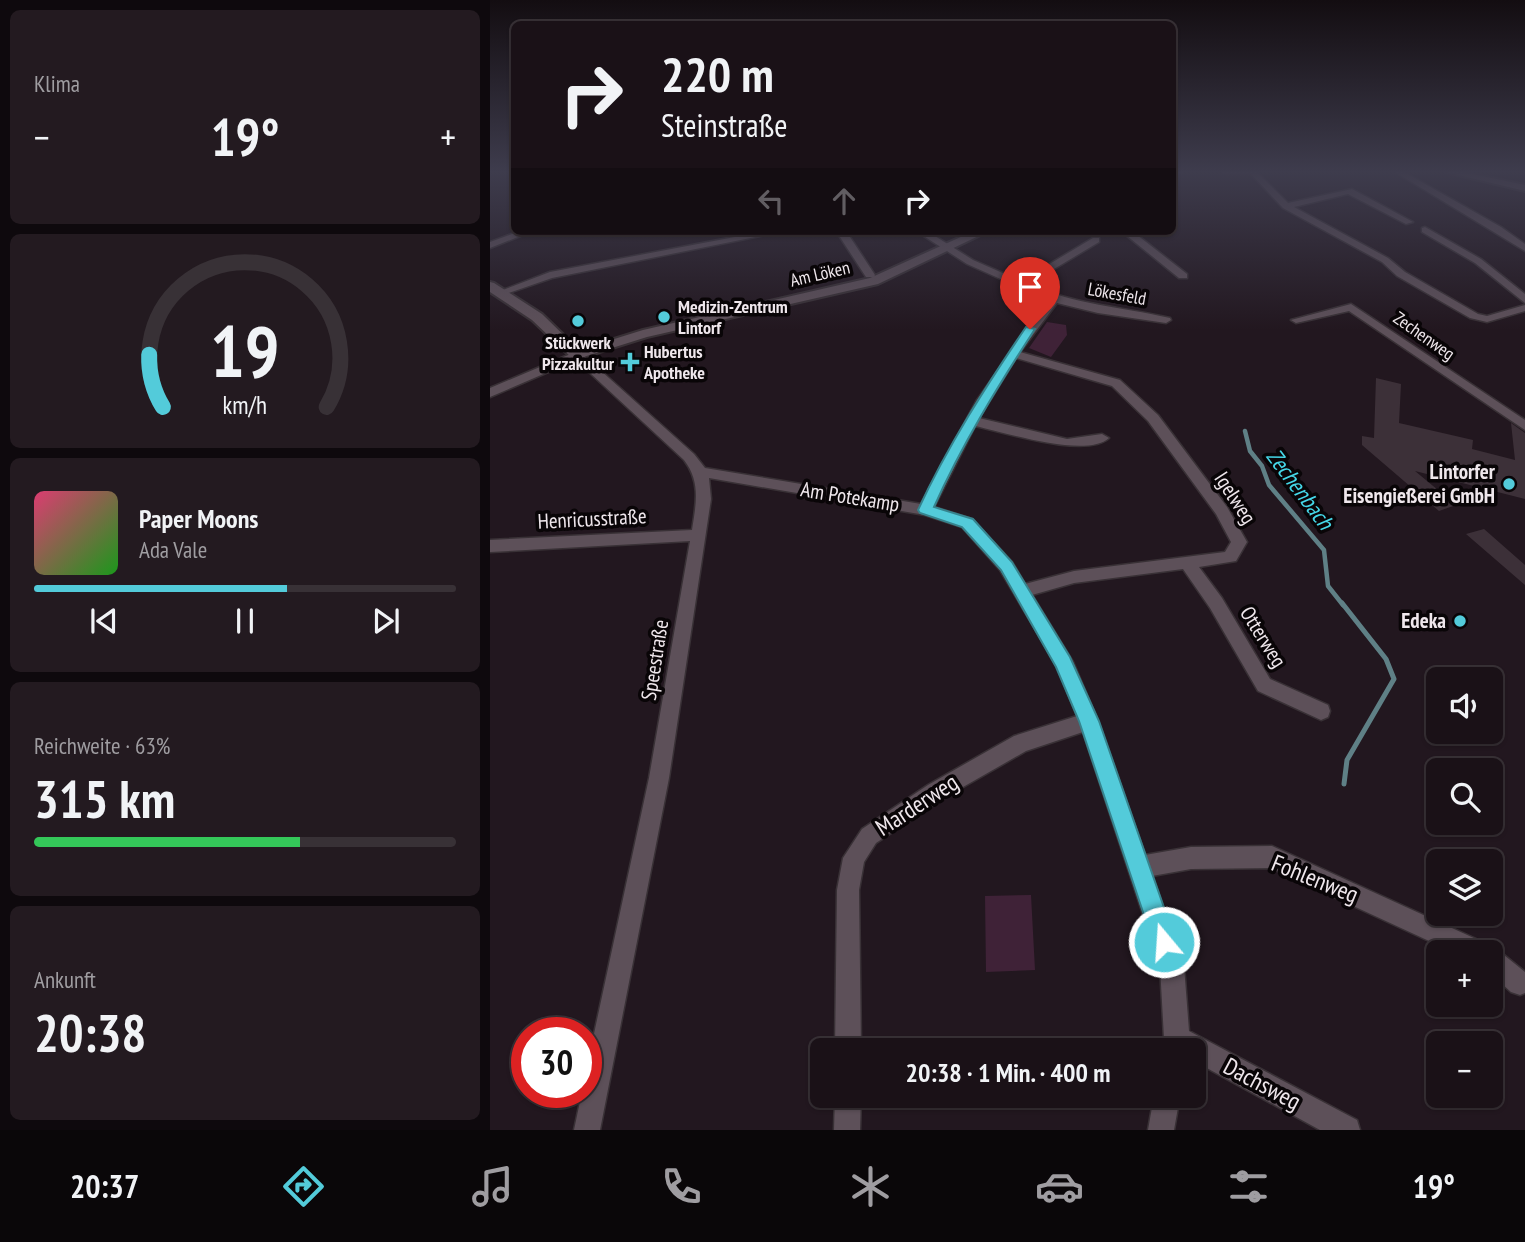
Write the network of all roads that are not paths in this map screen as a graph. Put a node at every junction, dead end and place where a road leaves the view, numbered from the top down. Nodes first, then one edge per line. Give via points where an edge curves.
1 (1320, 225) edge
2 (1488, 225) edge
3 (1425, 230) dead end
4 (517, 235) edge
5 (759, 235) edge
6 (844, 235) edge
7 (927, 235) edge
8 (975, 235) edge
9 (1131, 235) edge
10 (1096, 240) dead end
11 (490, 245) edge
12 (1525, 248) edge
13 (947, 249) junction
14 (870, 275) dead end
15 (1184, 276) dead end
16 (1022, 285) junction
17 (495, 289) edge
18 (1054, 299) junction
19 (1525, 300) edge
20 (1525, 308) edge
21 (1166, 320) dead end
22 (1296, 320) dead end
23 (578, 355) junction
24 (1013, 355) junction
25 (490, 393) edge
26 (973, 421) junction
27 (1525, 426) edge
28 (1102, 438) dead end
29 (701, 472) junction
30 (925, 510) junction
31 (697, 535) junction
32 (490, 547) edge
33 (1187, 563) junction
34 (1020, 592) junction
35 (1321, 711) dead end
36 (1089, 721) junction
37 (1140, 867) junction
38 (1453, 940) edge
39 (1503, 969) edge
40 (1520, 983) dead end
41 (848, 1038) edge
42 (1176, 1038) edge
43 (1206, 1059) edge
44 (848, 1108) edge
45 (1165, 1108) edge
46 (587, 1130) edge
47 (847, 1130) edge
48 (1161, 1130) edge
49 (1347, 1130) edge

1 - 20 street via 1474,316 1487,319
2 - 12 street
3 - 19 street via 1471,254
4 - 11 street
5 - 17 street
6 - 14 street
7 - 13 street, Lökesfeld
8 - 13 street, Am Löken
9 - 15 street
10 - 16 street
13 - 16 street, Lökesfeld
13 - 23 street, Am Löken via 874,281 643,334
16 - 18 street, Lökesfeld
17 - 23 street via 537,317
18 - 21 street, Lökesfeld
18 - 24 street
22 - 27 street, Zechenweg via 1351,307
23 - 25 street
23 - 29 street
24 - 26 street
24 - 33 street, Igelweg via 1116,383 1153,418 1222,511 1239,542 1230,556
26 - 28 street via 1067,443
26 - 30 street
29 - 30 street, Am Potekamp
29 - 31 street, Speestraße via 704,499
30 - 34 street, Am Potekamp via 967,523 1006,566
31 - 32 street, Henricusstraße
31 - 46 street, Speestraße via 659,778
33 - 34 street, Igelweg via 1074,577
33 - 35 street, Otterweg via 1264,685
34 - 36 street, Am Potekamp via 1064,663
36 - 37 street, Am Potekamp
36 - 41 street, Marderweg via 1021,743 869,836 854,858 848,890
37 - 38 street, Fohlenweg via 1191,858 1272,857
37 - 42 street, Am Potekamp via 1172,966
39 - 40 street
43 - 49 street, Dachsweg
44 - 47 street
45 - 48 street

